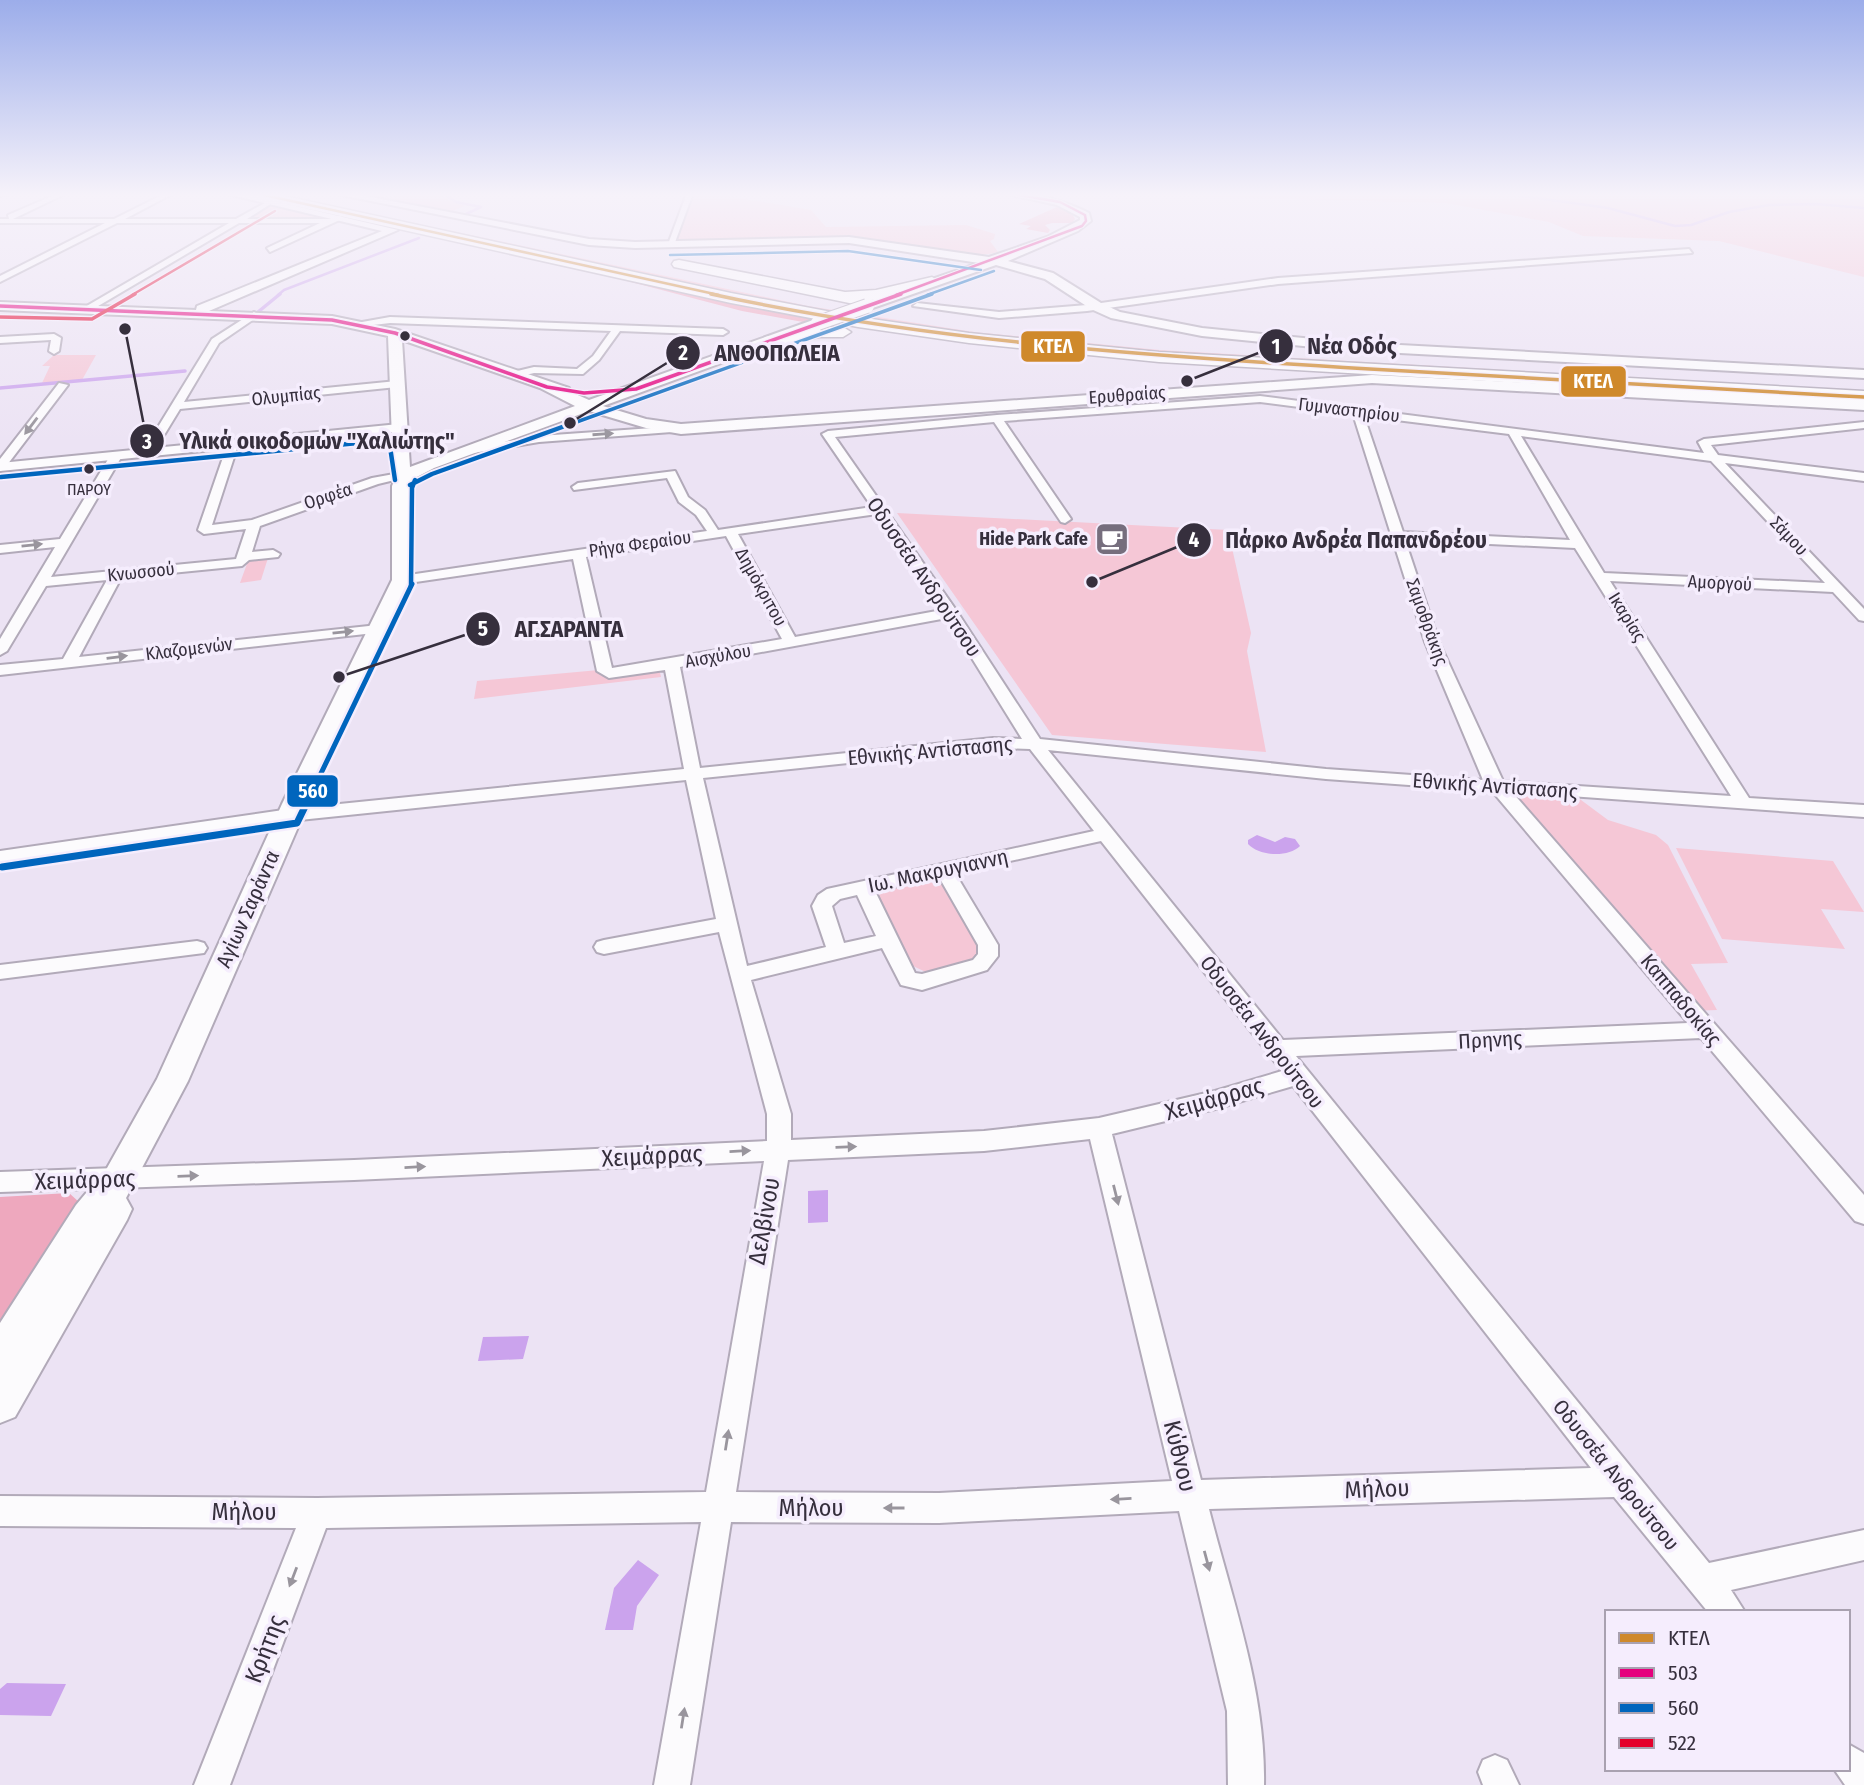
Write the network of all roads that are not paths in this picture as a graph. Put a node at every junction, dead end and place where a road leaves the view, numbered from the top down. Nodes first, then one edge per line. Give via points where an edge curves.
1 (143, 276) edge
2 (280, 276) edge
3 (608, 276) edge
4 (647, 276) edge
5 (741, 276) edge
6 (949, 276) edge
7 (1046, 276) edge
8 (1342, 276) edge
9 (932, 282) junction
10 (839, 295) junction
11 (871, 304) junction
12 (0, 306) edge
13 (1096, 306) junction
14 (913, 307) junction
15 (89, 309) junction
16 (191, 313) junction
17 (254, 315) junction
18 (762, 317) junction
19 (356, 324) junction
20 (814, 325) junction
21 (618, 328) junction
22 (1065, 328) dead end
23 (723, 332) dead end
24 (847, 332) junction
25 (396, 333) junction
26 (1118, 333) dead end
27 (0, 340) edge
28 (771, 341) junction
29 (54, 351) dead end
30 (1370, 362) junction
31 (513, 374) junction
32 (1864, 374) edge
33 (1864, 383) edge
34 (397, 384) junction
35 (62, 385) dead end
36 (1241, 387) junction
37 (636, 389) junction
38 (569, 394) junction
39 (1864, 397) edge
40 (1260, 399) junction
41 (596, 404) junction
42 (1864, 405) edge
43 (175, 406) junction
44 (1357, 411) junction
45 (632, 413) junction
46 (562, 416) junction
47 (997, 418) junction
48 (1864, 425) edge
49 (727, 426) junction
50 (399, 428) junction
51 (681, 429) junction
52 (1512, 430) junction
53 (831, 432) joint
54 (1704, 442) junction
55 (232, 445) junction
56 (1656, 449) junction
57 (463, 451) junction
58 (148, 453) junction
59 (117, 456) junction
60 (1713, 456) junction
61 (0, 467) edge
62 (405, 476) junction
63 (1864, 477) edge
64 (578, 487) dead end
65 (879, 510) junction
66 (1065, 519) dead end
67 (254, 524) junction
68 (730, 531) junction
69 (714, 533) junction
70 (1398, 536) junction
71 (65, 542) junction
72 (1579, 544) junction
73 (0, 549) edge
74 (578, 553) junction
75 (273, 554) dead end
76 (242, 560) junction
77 (116, 575) junction
78 (1602, 578) junction
79 (402, 580) junction
80 (41, 582) junction
81 (1838, 588) junction
82 (951, 613) junction
83 (1864, 617) edge
84 (378, 629) junction
85 (791, 643) junction
86 (0, 651) edge
87 (68, 663) junction
88 (672, 664) junction
89 (0, 670) edge
90 (1035, 744) junction
91 (693, 773) junction
92 (1498, 787) junction
93 (1744, 803) junction
94 (1864, 811) edge
95 (290, 815) junction
96 (1106, 834) junction
97 (0, 857) edge
98 (944, 870) junction
99 (863, 887) junction
100 (728, 925) junction
101 (887, 940) junction
102 (604, 947) dead end
103 (197, 948) dead end
104 (837, 951) junction
105 (0, 972) edge
106 (739, 975) junction
107 (1705, 1030) junction
108 (1275, 1049) junction
109 (1296, 1076) junction
110 (1100, 1128) junction
111 (778, 1149) junction
112 (120, 1179) junction
113 (0, 1182) edge
114 (1864, 1213) edge
115 (0, 1358) edge
116 (0, 1403) edge
117 (1621, 1482) junction
118 (1190, 1495) junction
119 (716, 1507) junction
120 (0, 1511) edge
121 (317, 1513) junction
122 (1864, 1545) edge
123 (1704, 1580) junction
124 (1727, 1610) edge
125 (1850, 1764) edge
126 (1864, 1781) edge
127 (212, 1785) edge
128 (672, 1785) edge
129 (1246, 1785) edge

1 - 15 street
2 - 16 main road
3 - 18 highway
4 - 30 highway via 798,312 929,333 1133,355
5 - 10 highway
6 - 9 main road, Ερυθραίας
7 - 13 main road
8 - 13 street
9 - 10 highway via 876,295
9 - 11 main road, Ερυθραίας
10 - 11 highway
11 - 14 highway
11 - 20 main road, Ερυθραίας, bridge
12 - 15 main road
13 - 14 street via 991,315
13 - 32 main road via 1149,324 1265,340
14 - 22 highway
15 - 16 main road
16 - 17 main road
17 - 19 main road
17 - 43 street via 218,339
18 - 20 highway
18 - 28 highway via 778,328
19 - 21 street via 390,320
19 - 25 main road
20 - 24 highway
20 - 28 main road, Ερυθραίας
21 - 23 street
21 - 31 street via 596,359 579,372
24 - 28 highway
24 - 30 highway via 1122,361 1273,368
25 - 31 main road
25 - 34 main road
26 - 30 highway
27 - 29 street via 54,337
28 - 37 main road, Ερυθραίας
30 - 33 highway
30 - 39 highway
31 - 38 main road
34 - 43 street, Ολυμπίας
34 - 50 main road
35 -> 61 street
36 - 40 street
36 - 42 main road, Ερυθραίας via 1417,380
36 - 49 main road, Ερυθραίας
37 - 38 main road
37 - 41 main road, Ερυθραίας
37 - 45 main road via 625,404
38 - 41 main road
38 - 46 main road
40 - 44 street, Γυμναστηρίου
40 - 47 street, Γυμναστηρίου
41 - 45 main road, Ερυθραίας
41 - 46 main road, Ερυθραίας
41 - 51 main road, Ερυθραίας via 642,422
43 - 58 street
44 - 52 street, Γυμναστηρίου
44 - 70 street, Σαμοθράκης
45 - 49 main road, Ερυθραίας via 670,422
46 - 57 main road, Ερυθραίας
47 - 53 street, Γυμναστηρίου
47 - 66 street
48 - 54 street
49 - 51 main road, Ερυθραίας
50 - 55 street
50 - 62 main road, Αγίων Σαράντα
57 -> 51 street, Ερυθραίας via 539,439
52 - 56 street, Γυμναστηρίου
52 - 72 street, Ικαρίας
53 - 65 street, Οδυσσέα Ανδρούτσου via 827,436
54 - 56 street
54 - 60 street, Σάμου
55 - 58 street
55 - 67 street, Ορφέα via 202,528
56 - 60 street, Γυμναστηρίου
57 - 62 main road, Ερυθραίας
58 - 59 street
59 - 61 street
59 - 71 street
60 - 63 street, Γυμναστηρίου
60 - 81 street, Σάμου
62 - 67 street, Ορφέα via 376,481
62 - 79 main road, Αγίων Σαράντα via 401,486
64 - 69 street via 671,474 683,499 701,513
65 - 68 street, Ρήγα Φεραίου
65 - 82 street, Οδυσσέα Ανδρούτσου
67 - 76 street
68 - 69 street, Ρήγα Φεραίου
68 - 85 street, Δημόκριτου
69 - 74 street, Ρήγα Φεραίου
70 - 72 street
70 - 92 street, Σαμοθράκης via 1432,642
73 -> 71 street
71 - 80 street
72 - 78 street, Ικαρίας
74 - 79 street, Ρήγα Φεραίου
74 - 88 street, Αισχύλου via 605,671
75 - 76 street, Κνωσσού
76 - 77 street, Κνωσσού
77 - 80 street, Κνωσσού
77 - 87 street
78 - 81 street, Αμοργού
78 - 93 street, Ικαρίας
79 - 84 main road, Αγίων Σαράντα
80 - 86 street
81 - 83 street, Σάμου
82 - 85 street, Αισχύλου
82 - 90 street, Οδυσσέα Ανδρούτσου
87 -> 84 street, Κλαζομενών
84 - 95 main road, Αγίων Σαράντα
85 - 88 street, Αισχύλου
87 - 89 street, Κλαζομενών
88 - 91 street, Δελβίνου
90 - 91 street, Εθνικής Αντίστασης via 993,743
90 - 92 street, Εθνικής Αντίστασης
90 - 96 street, Οδυσσέα Ανδρούτσου
91 - 95 street, Εθνικής Αντίστασης
91 - 100 street, Δελβίνου
92 - 93 street, Εθνικής Αντίστασης
92 - 107 street, Καππαδοκίας
93 - 94 street, Εθνικής Αντίστασης
95 - 97 street, Εθνικής Αντίστασης
95 - 112 main road, Αγίων Σαράντα via 172,1081
96 - 98 street, Ιω. Μακρυγιαννη
96 - 108 street, Οδυσσέα Ανδρούτσου
98 - 99 street, Ιω. Μακρυγιαννη
98 - 101 street via 988,945 988,958 980,965 913,982
99 - 101 street
99 - 104 street, Ιω. Μακρυγιαννη via 835,894 822,906
100 - 102 street
100 - 106 street, Δελβίνου
101 - 104 street
103 - 105 street
104 - 106 street
106 - 111 street, Δελβίνου via 779,1114
107 - 108 street, Πρηνης
107 - 114 street, Καππαδοκίας
108 - 109 street, Οδυσσέα Ανδρούτσου
109 - 110 street, Χειμάρρας
109 - 117 street, Οδυσσέα Ανδρούτσου
111 -> 110 street, Χειμάρρας via 984,1141
110 -> 118 street, Κύθνου
112 -> 111 street, Χειμάρρας
119 -> 111 street, Δελβίνου
112 - 113 street, Χειμάρρας
112 - 115 main road, Αγίων Σαράντα via 89,1216
112 - 116 main road, Αγίων Σαράντα via 113,1213
117 - 118 street, Μήλου
117 - 123 street, Οδυσσέα Ανδρούτσου
118 -> 119 street, Μήλου via 939,1508
118 -> 129 street, Κύθνου via 1244,1711
119 - 121 street, Μήλου
128 -> 119 street, Δελβίνου
120 - 121 street, Μήλου
121 -> 127 street, Κρήτης
122 - 123 street
123 - 124 street, Οδυσσέα Ανδρούτσου
125 - 126 street

